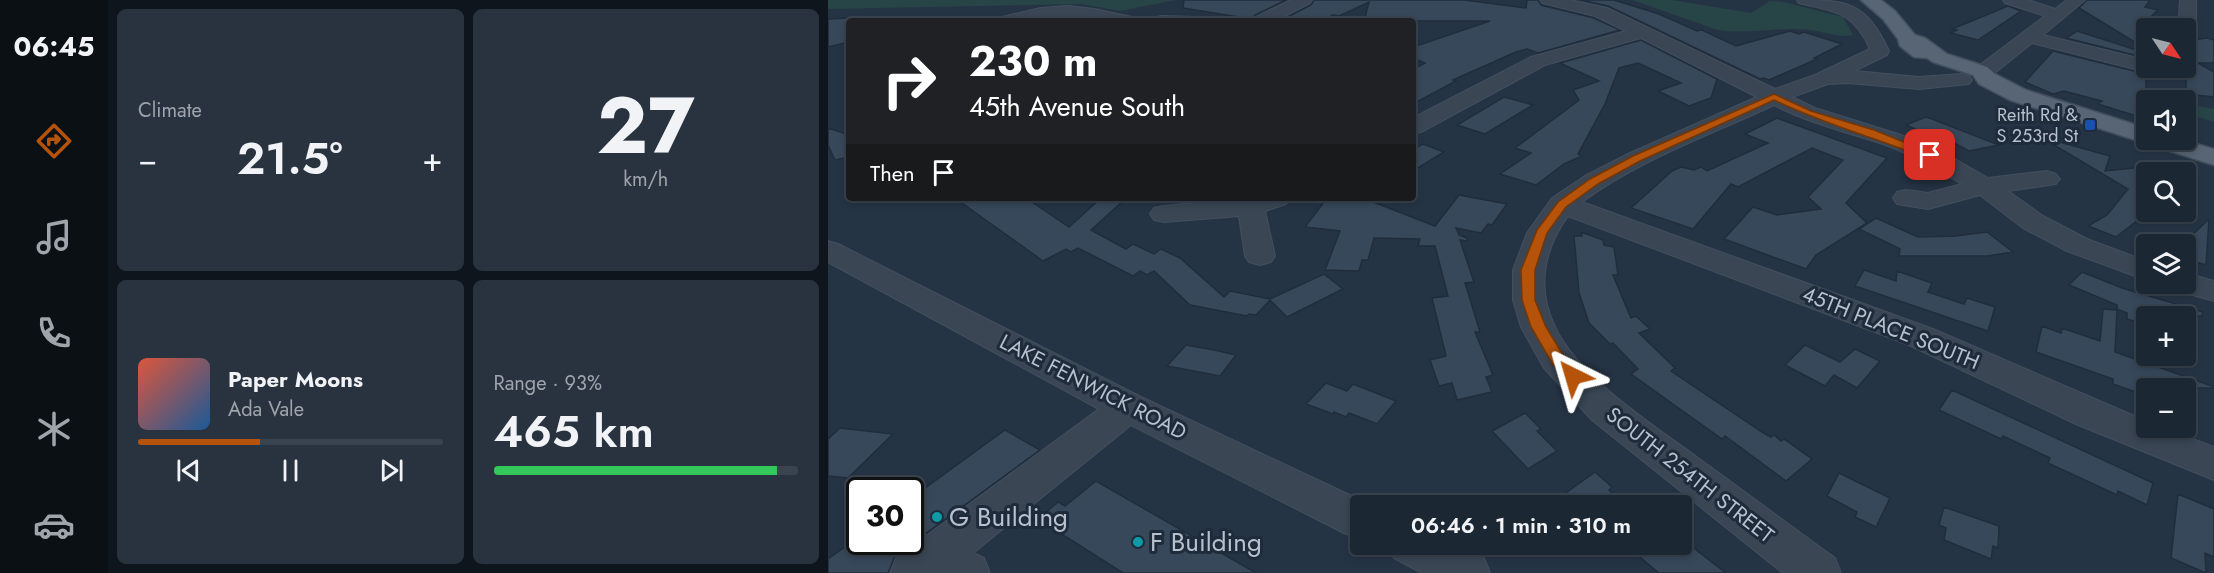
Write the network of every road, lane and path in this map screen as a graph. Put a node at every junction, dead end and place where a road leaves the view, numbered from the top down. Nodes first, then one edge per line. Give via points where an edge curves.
1 (1304, 0) edge
2 (1548, 0) edge
3 (1805, 0) edge
4 (1870, 0) edge
5 (2011, 0) edge
6 (2077, 0) edge
7 (2188, 0) edge
8 (2058, 15) junction
9 (1020, 18) edge
10 (1114, 18) edge
11 (1268, 18) edge
12 (2187, 18) edge
13 (1645, 32) junction
14 (2030, 37) junction
15 (1894, 45) junction
16 (2136, 64) edge
17 (1940, 69) junction
18 (1988, 72) junction
19 (1962, 73) junction
20 (1508, 75) junction
21 (1822, 79) junction
22 (1899, 81) junction
23 (1532, 82) dead end
24 (2018, 95) junction
25 (1774, 97) junction
26 (1416, 123) edge
27 (2136, 133) edge
28 (2191, 150) edge
29 (2214, 157) edge
30 (2047, 179) dead end
31 (1984, 186) junction
32 (1906, 198) dead end
33 (1264, 203) edge
34 (1562, 204) junction
35 (1164, 214) dead end
36 (828, 250) edge
37 (1260, 256) dead end
38 (2136, 266) edge
39 (2196, 286) edge
40 (2214, 291) edge
41 (1128, 406) junction
42 (2214, 464) edge
43 (1350, 515) edge
44 (1432, 555) edge
45 (937, 568) edge
46 (1467, 573) edge
47 (1818, 573) edge

1 - 11 street
2 - 13 street via 1601,12
3 - 15 street via 1842,8 1862,18
4 - 15 main road via 1889,15
5 - 8 street
6 - 8 street
7 - 12 street
8 - 14 street
9 - 10 street via 1068,10
13 - 20 street via 1568,51
13 - 25 street
14 - 16 street
14 - 18 street
15 - 17 main road via 1907,42
15 - 19 main road via 1918,42
15 - 21 street, SOUTH 254TH STREET
17 - 19 main road via 1944,75
17 - 22 street via 1929,77
18 - 19 main road via 1977,82
18 - 24 main road
19 - 22 street via 1919,83
19 - 24 main road
20 - 23 street
20 - 26 street
21 - 22 street
21 - 25 street, SOUTH 254TH STREET
24 - 27 main road
25 - 31 street via 1930,155
25 - 34 street, SOUTH 254TH STREET via 1637,159 1594,181
28 - 29 main road
30 - 31 street
31 - 32 street via 1928,201
31 - 38 street via 2033,222 2077,245
33 - 35 street
33 - 37 street
34 - 42 street, 45TH PLACE SOUTH via 1921,337 2090,414
34 - 47 street, SOUTH 254TH STREET via 1541,233 1528,270 1528,300 1557,359 1605,410
36 - 41 street, LAKE FENWICK ROAD
39 - 40 street
41 - 43 street, LAKE FENWICK ROAD
41 - 45 street
44 - 46 street

